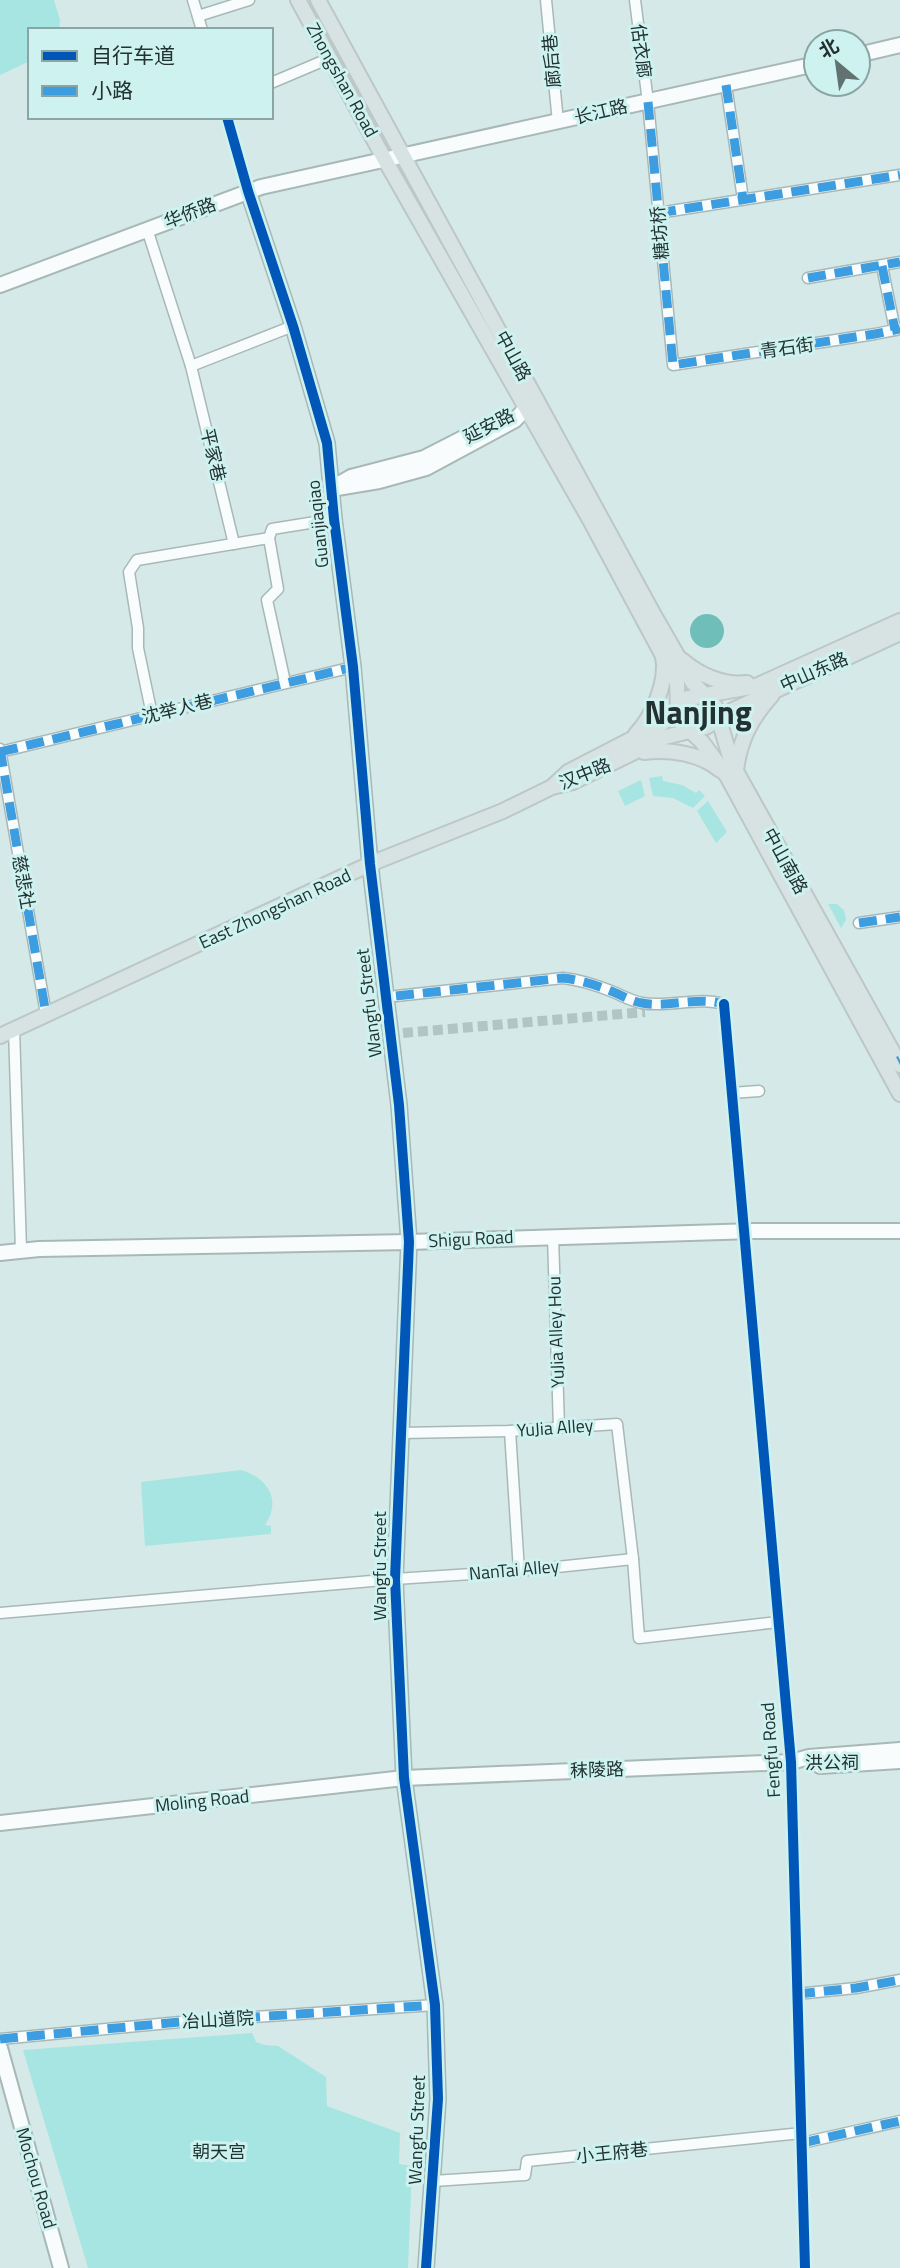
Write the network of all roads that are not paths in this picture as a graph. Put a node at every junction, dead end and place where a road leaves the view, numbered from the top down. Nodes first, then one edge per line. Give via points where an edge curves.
1 (193, 0) edge
2 (249, 0) edge
3 (298, 0) edge
4 (318, 0) edge
5 (547, 0) edge
6 (635, 0) edge
7 (198, 16) junction
8 (201, 28) edge
9 (900, 46) edge
10 (872, 52) edge
11 (330, 58) junction
12 (802, 67) edge
13 (273, 82) edge
14 (726, 85) junction
15 (648, 102) junction
16 (228, 119) edge
17 (558, 122) junction
18 (404, 156) junction
19 (385, 160) junction
20 (900, 175) edge
21 (248, 191) junction
22 (743, 199) junction
23 (659, 213) junction
24 (147, 229) junction
25 (900, 262) edge
26 (882, 266) junction
27 (808, 278) dead end
28 (0, 285) edge
29 (293, 326) junction
30 (898, 329) edge
31 (673, 365) joint
32 (191, 366) junction
33 (526, 408) junction
34 (331, 489) junction
35 (334, 519) junction
36 (269, 538) junction
37 (234, 544) junction
38 (900, 621) edge
39 (900, 634) edge
40 (668, 652) junction
41 (353, 667) junction
42 (285, 682) junction
43 (775, 684) junction
44 (689, 698) joint
45 (713, 707) junction
46 (678, 709) junction
47 (152, 715) junction
48 (692, 731) junction
49 (628, 748) junction
50 (0, 751) edge
51 (731, 773) junction
52 (552, 787) joint
53 (370, 864) junction
54 (900, 917) edge
55 (859, 923) dead end
56 (396, 996) dead end
57 (47, 1014) junction
58 (14, 1029) junction
59 (0, 1036) edge
60 (899, 1062) edge
61 (759, 1091) dead end
62 (731, 1093) junction
63 (900, 1094) edge
64 (742, 1231) junction
65 (900, 1231) edge
66 (553, 1236) junction
67 (409, 1242) junction
68 (21, 1250) junction
69 (0, 1253) edge
70 (559, 1427) junction
71 (510, 1431) junction
72 (400, 1433) junction
73 (633, 1559) junction
74 (519, 1571) junction
75 (395, 1579) junction
76 (0, 1613) edge
77 (778, 1622) junction
78 (900, 1750) edge
79 (900, 1761) edge
80 (791, 1762) junction
81 (404, 1778) junction
82 (0, 1823) edge
83 (900, 1980) edge
84 (797, 1994) junction
85 (435, 2005) junction
86 (0, 2039) edge
87 (0, 2048) edge
88 (900, 2121) edge
89 (802, 2138) junction
90 (433, 2181) junction
91 (61, 2268) edge
92 (426, 2268) edge
93 (805, 2268) edge

1 - 7 street
2 - 7 street
3 - 11 main road, Zhongshan Road
4 - 18 main road, 中山路
5 - 17 street, 廊后巷
6 - 15 street, 估衣廊
7 - 8 street
9 - 10 street
11 - 13 street
11 - 19 main road, Zhongshan Road
12 - 14 street, 长江路
14 - 15 street, 长江路
14 - 22 street
15 - 17 street, 长江路
15 - 23 street, 糖坊桥
16 - 21 street
17 - 18 street, 长江路
18 - 19 street, 长江路
18 - 40 main road, 中山路
19 - 21 street, 华侨路
19 - 33 main road, 中山路
20 - 22 street
21 - 24 street, 华侨路
21 - 29 street, Guanjiaqiao
22 - 23 street
23 - 31 street, 糖坊桥
24 - 28 street, 华侨路
24 - 32 street, 平家巷
25 - 26 street
26 - 27 street
26 - 30 street
29 - 32 street
29 - 34 street, Guanjiaqiao via 327,443
30 - 31 street, 青石街
32 - 37 street, 平家巷
33 - 34 street, 延安路 via 431,455 351,477
33 - 40 main road, 中山路
34 - 35 street, Guanjiaqiao
35 - 36 street via 272,529
35 - 41 street, Guanjiaqiao
36 - 37 street
36 - 42 street via 278,589 267,600
37 - 47 street via 137,560 129,572
38 - 43 main road, 中山东路
39 - 43 main road, 中山东路
40 - 43 main road via 711,678
40 - 45 main road, 中山路
40 - 46 main road, 中山路 via 677,682
40 - 49 main road via 651,714
41 - 42 street, 沈举人巷
41 - 53 street, Guanjiaqiao
42 - 47 street, 沈举人巷
43 - 45 main road, 中山东路 via 744,689
43 - 45 main road, 中山东路 via 733,710
43 - 51 main road via 749,726
44 - 45 main road, 中山东路
44 - 46 main road, 汉中路
45 - 48 main road, 中山东路 via 706,727
45 - 51 main road, 中山南路
46 - 48 main road, 中山路 via 682,723
46 - 49 main road, 汉中路
47 - 50 street, 沈举人巷
48 - 49 main road, 汉中路
48 - 51 main road, 中山南路
49 - 51 main road via 670,750
49 - 52 main road, 汉中路 via 568,772
50 - 57 street, 慈悲社
51 - 60 main road, 中山南路
51 - 63 main road
52 - 53 main road, East Zhongshan Road
53 - 57 main road, East Zhongshan Road
53 - 67 street, Wangfu Street via 395,1034
54 - 55 street
56 - 62 street, Fengfu Road via 563,978 638,1003 710,1000 724,1004
57 - 58 main road, East Zhongshan Road
58 - 59 main road, East Zhongshan Road
58 - 68 street
61 - 62 street
62 - 64 street, Fengfu Road
64 - 65 street, Shigu Road
64 - 66 street, Shigu Road
64 - 77 street, Fengfu Road
66 - 67 street, Shigu Road
66 - 70 street, YuJia Alley Hou
67 - 68 street, Shigu Road
67 - 72 street, Wangfu Street
68 - 69 street, Shigu Road
70 - 71 street, YuJia Alley
70 - 73 street, YuJia Alley via 617,1424
71 - 72 street, YuJia Alley
71 - 74 street
72 - 75 street, Wangfu Street
73 - 74 street, NanTai Alley
73 - 77 street via 639,1638
74 - 75 street, NanTai Alley
75 - 76 street, NanTai Alley
75 - 81 street, Wangfu Street
77 - 80 street, Fengfu Road
78 - 80 street, 洪公祠
79 - 80 street, 洪公祠 via 810,1766
80 - 81 street, 秣陵路
80 - 84 street, Fengfu Road
81 - 82 street, Moling Road
81 - 85 street, Wangfu Street
83 - 84 street
84 - 89 street, Fengfu Road
85 - 86 street, 冶山道院
85 - 90 street, Wangfu Street via 438,2099
87 - 91 street, Mochou Road
88 - 89 street
89 - 90 street, 小王府巷 via 527,2161 525,2175
89 - 93 street, Fengfu Road
90 - 92 street, Wangfu Street

